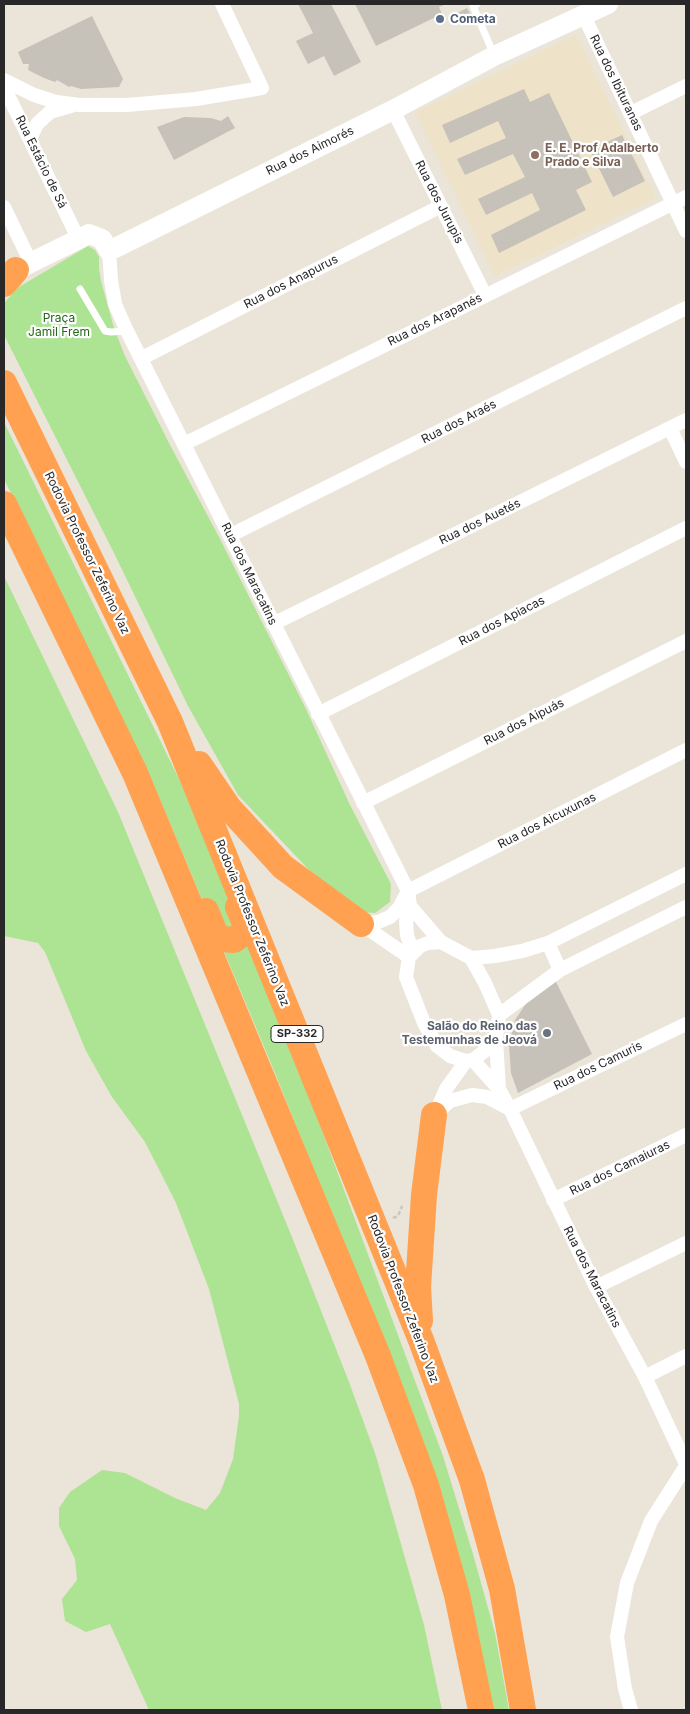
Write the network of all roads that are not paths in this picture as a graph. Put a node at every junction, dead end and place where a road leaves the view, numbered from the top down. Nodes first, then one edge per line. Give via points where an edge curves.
1 (222, 4) edge
2 (474, 5) edge
3 (604, 5) edge
4 (584, 16) junction
5 (494, 56) junction
6 (4, 80) edge
7 (686, 86) edge
8 (4, 87) edge
9 (80, 105) junction
10 (393, 110) junction
11 (631, 113) junction
12 (30, 139) junction
13 (680, 200) edge
14 (441, 206) junction
15 (4, 207) edge
16 (686, 231) edge
17 (78, 238) junction
18 (109, 251) junction
19 (14, 273) edge
20 (80, 289) dead end
21 (485, 295) junction
22 (686, 308) edge
23 (127, 331) junction
24 (142, 358) junction
25 (4, 382) edge
26 (686, 420) edge
27 (670, 428) junction
28 (184, 444) junction
29 (686, 462) edge
30 (54, 486) junction
31 (4, 504) edge
32 (686, 528) edge
33 (231, 535) junction
34 (25, 546) junction
35 (273, 624) junction
36 (686, 641) edge
37 (318, 714) junction
38 (170, 722) junction
39 (686, 750) edge
40 (363, 803) junction
41 (686, 874) edge
42 (408, 891) junction
43 (410, 906) junction
44 (686, 907) edge
45 (361, 924) junction
46 (441, 942) junction
47 (548, 943) junction
48 (411, 955) junction
49 (471, 958) junction
50 (560, 970) junction
51 (499, 1015) junction
52 (686, 1024) edge
53 (496, 1039) junction
54 (470, 1060) junction
55 (499, 1089) junction
56 (510, 1109) junction
57 (434, 1115) junction
58 (686, 1135) edge
59 (553, 1200) junction
60 (686, 1243) edge
61 (596, 1287) junction
62 (421, 1340) junction
63 (686, 1356) edge
64 (645, 1377) junction
65 (686, 1465) edge
66 (481, 1710) edge
67 (523, 1710) edge
68 (631, 1710) edge

1 - 9 street via 262,88 196,99
2 - 5 lane
3 - 4 street, Rua dos Aimorés
4 - 5 street, Rua dos Aimorés
4 - 11 street, Rua dos Ibituranas
5 - 10 street, Rua dos Aimorés
6 - 9 street via 34,95
7 - 11 street
8 - 12 street, Rua Estácio de Sá
9 - 12 street via 50,112 37,124
10 - 14 street, Rua dos Jurupis
10 - 18 street, Rua dos Aimorés
11 - 13 street, Rua dos Ibituranas
12 - 17 street, Rua Estácio de Sá
13 - 16 street, Rua dos Ibituranas
13 - 21 street, Rua dos Arapanés
14 - 21 street, Rua dos Jurupis
14 - 24 street, Rua dos Anapurus
15 - 19 street
17 - 18 street via 89,234 102,239
17 - 19 street
18 - 23 street, Rua dos Maracatins via 116,304
20 - 23 lane via 105,331
21 - 28 street, Rua dos Arapanés
22 - 33 street, Rua dos Araés
23 - 24 street, Rua dos Maracatins
24 - 28 street, Rua dos Maracatins
25 - 30 highway, Rodovia Professor Zeferino Vaz / SP-332
26 - 27 street, Rua dos Auetés
27 - 29 street
27 - 35 street, Rua dos Auetés
28 - 33 street, Rua dos Maracatins
30 - 34 highway via 70,541 156,712 222,866 245,923 239,937 222,939 215,933 153,792 40,564
30 - 38 highway, Rodovia Professor Zeferino Vaz / SP-332
31 - 34 highway
32 - 37 street, Rua dos Apiacas
33 - 35 street, Rua dos Maracatins
34 - 66 highway via 135,773 378,1356 426,1484 457,1595
35 - 37 street, Rua dos Maracatins
36 - 40 street, Rua dos Aipuás
37 - 40 street, Rua dos Maracatins
38 - 45 highway via 230,808 283,867
38 - 62 highway, Rodovia Professor Zeferino Vaz / SP-332
39 - 42 street, Rua dos Aicuxunas
40 - 42 street, Rua dos Maracatins
41 - 47 street
42 - 43 street, Rua dos Maracatins
42 - 45 street via 390,917
43 - 46 street
43 - 48 street, Rua dos Maracatins via 406,921
44 - 50 street
45 - 48 street
46 - 48 street via 420,946
46 - 49 street
47 - 49 street via 522,951
47 - 50 street
48 - 54 street via 406,977 424,1023 437,1046 450,1056
49 - 51 street
50 - 51 street
51 - 53 street
52 - 56 street, Rua dos Camuris
53 - 54 street
53 - 55 street, Rua dos Maracatins
54 - 55 street, Rua dos Maracatins
54 - 57 street via 446,1089
55 - 56 street, Rua dos Maracatins
56 - 57 street via 487,1097 472,1095 450,1101
56 - 59 street, Rua dos Maracatins
57 - 62 highway via 424,1195 418,1287
58 - 59 street, Rua dos Camaiuras
59 - 61 street, Rua dos Maracatins
60 - 61 street
61 - 64 street, Rua dos Maracatins
62 - 67 highway, Rodovia Professor Zeferino Vaz / SP-332 via 472,1480 500,1580
63 - 64 street
64 - 65 street, Rua dos Maracatins
65 - 68 street via 651,1521 628,1584 617,1637

